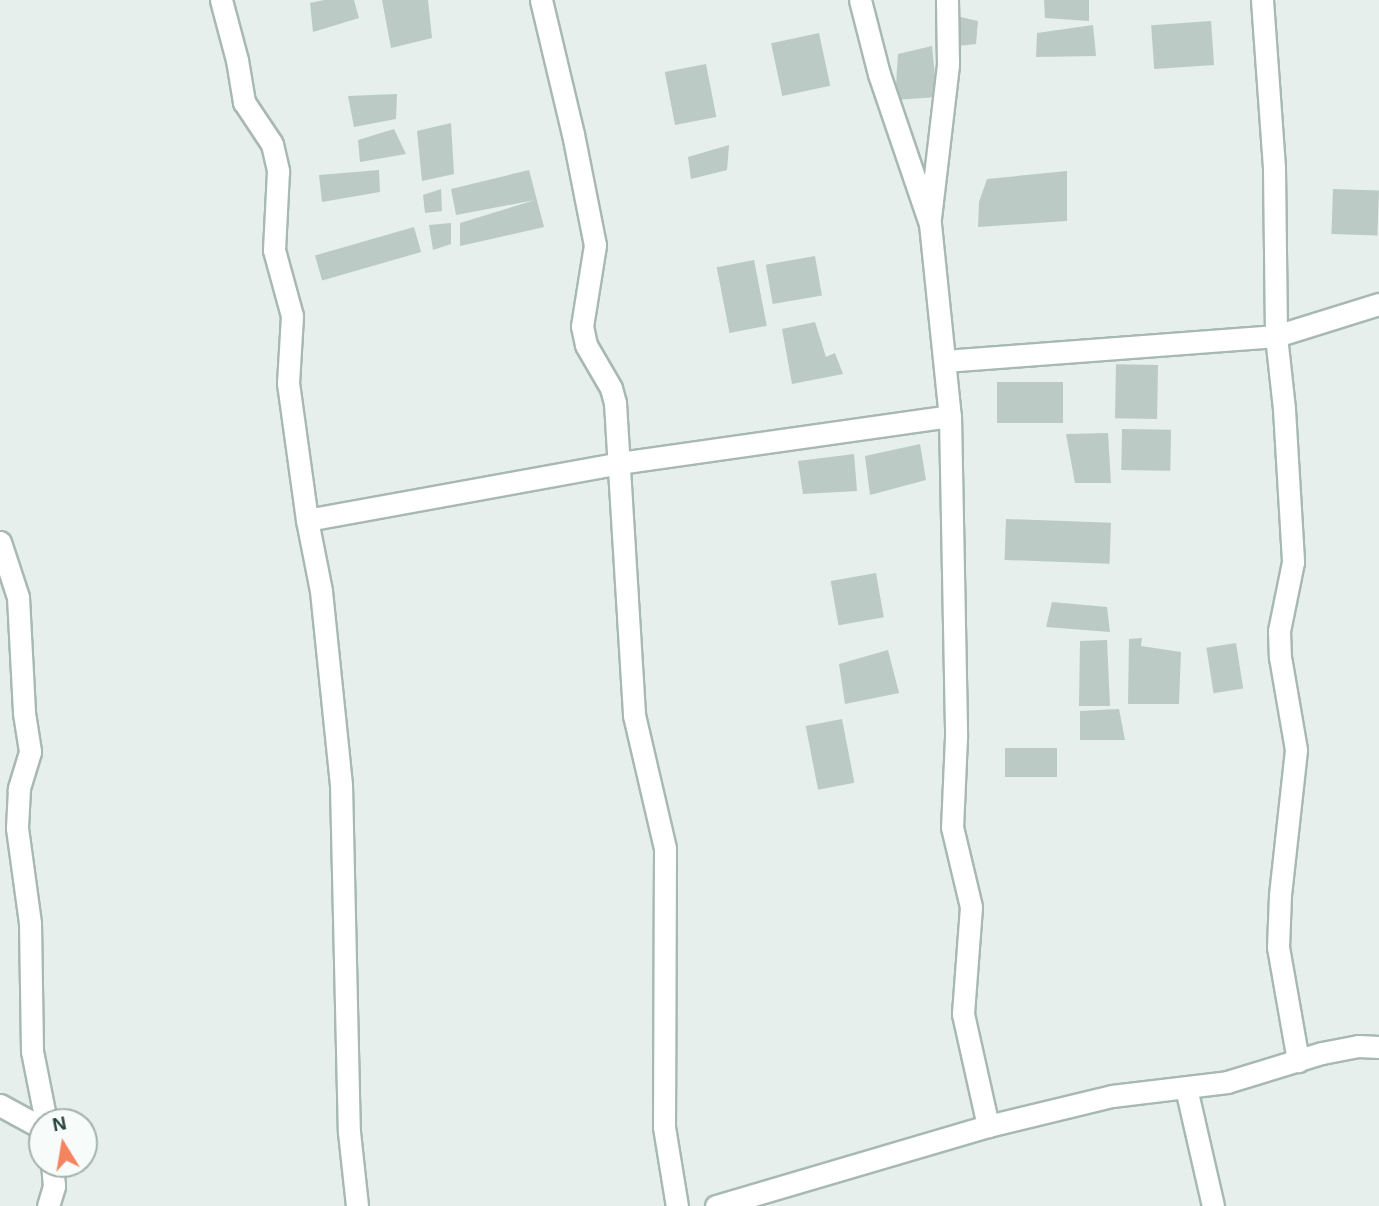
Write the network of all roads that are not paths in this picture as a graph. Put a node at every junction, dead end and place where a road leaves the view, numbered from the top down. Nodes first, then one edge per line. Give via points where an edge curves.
1 (221, 0) edge
2 (541, 0) edge
3 (860, 0) edge
4 (947, 0) edge
5 (1262, 0) edge
6 (930, 224) junction
7 (1379, 304) edge
8 (1276, 336) junction
9 (945, 361) junction
10 (950, 416) junction
11 (620, 463) junction
12 (307, 520) junction
13 (0, 542) edge
14 (1379, 1047) edge
15 (1298, 1061) junction
16 (1186, 1088) junction
17 (0, 1105) edge
18 (43, 1108) edge
19 (28, 1120) edge
20 (988, 1126) junction
21 (53, 1178) edge
22 (48, 1206) edge
23 (357, 1206) edge
24 (677, 1206) edge
25 (716, 1206) edge
26 (1213, 1206) edge

1 - 12 street via 244,103 272,144 278,172 274,250 292,316 288,383
2 - 11 street via 595,245 582,326 586,345 611,388
3 - 6 street via 879,74
4 - 6 street via 948,64
5 - 8 street via 1274,169
6 - 9 street
7 - 8 street
8 - 9 street
8 - 15 street via 1293,562 1279,631 1280,657 1296,750 1278,947
9 - 10 street
10 - 11 street
10 - 20 street via 956,737 952,827 971,907 963,1014
11 - 12 street
11 - 24 street via 634,715 665,848 664,1127
12 - 23 street via 321,591 341,785 349,1132
13 - 18 street via 18,597 30,752 19,789 17,828 30,923 32,1051
14 - 15 street via 1358,1046
15 - 16 street via 1227,1082
16 - 20 street via 1112,1096
16 - 26 street
17 - 19 street
20 - 25 street
21 - 22 street

